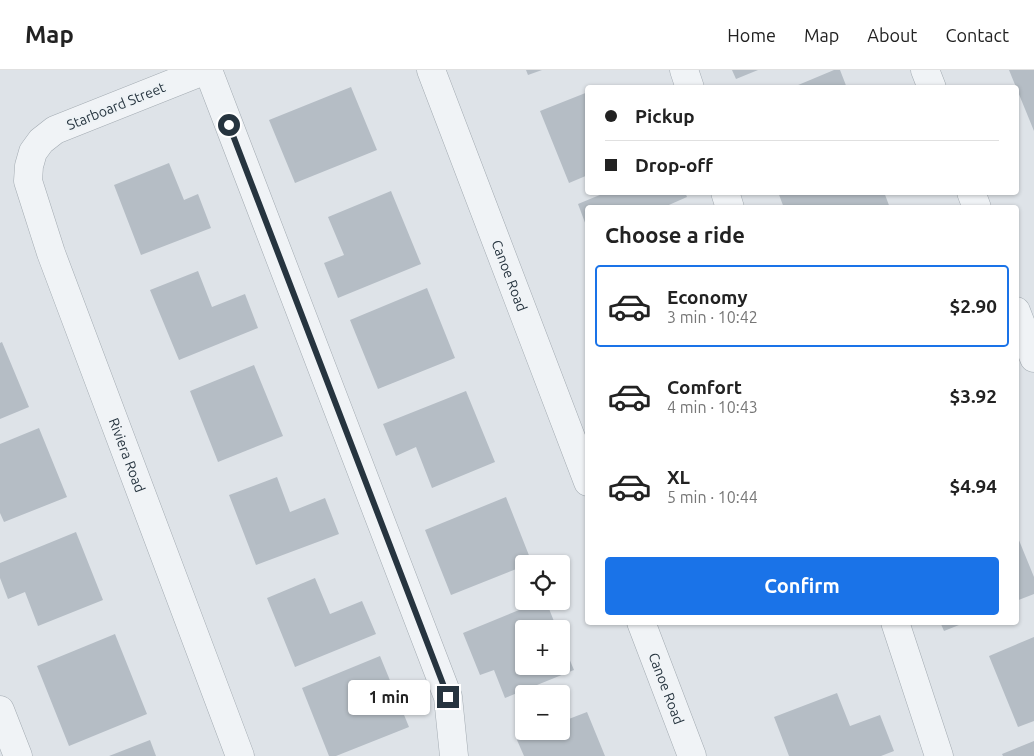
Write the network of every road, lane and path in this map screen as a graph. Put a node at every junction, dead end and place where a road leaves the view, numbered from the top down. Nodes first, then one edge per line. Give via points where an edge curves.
1 (207, 70) edge
2 (430, 70) edge
3 (684, 70) edge
4 (925, 70) edge
5 (689, 85) edge
6 (931, 85) edge
7 (33, 152) joint
8 (1019, 320) edge
9 (1034, 358) edge
10 (585, 474) edge
11 (642, 625) edge
12 (896, 625) edge
13 (0, 710) edge
14 (18, 756) edge
15 (240, 756) edge
16 (454, 756) edge
17 (692, 756) edge
18 (939, 756) edge

1 - 7 street, Starboard Street via 55,130
1 - 16 street via 448,697
2 - 10 street, Canoe Road
3 - 5 street
4 - 6 street
7 - 15 street, Riviera Road via 28,181 51,253
8 - 9 street
11 - 17 street, Canoe Road
12 - 18 street
13 - 14 street

